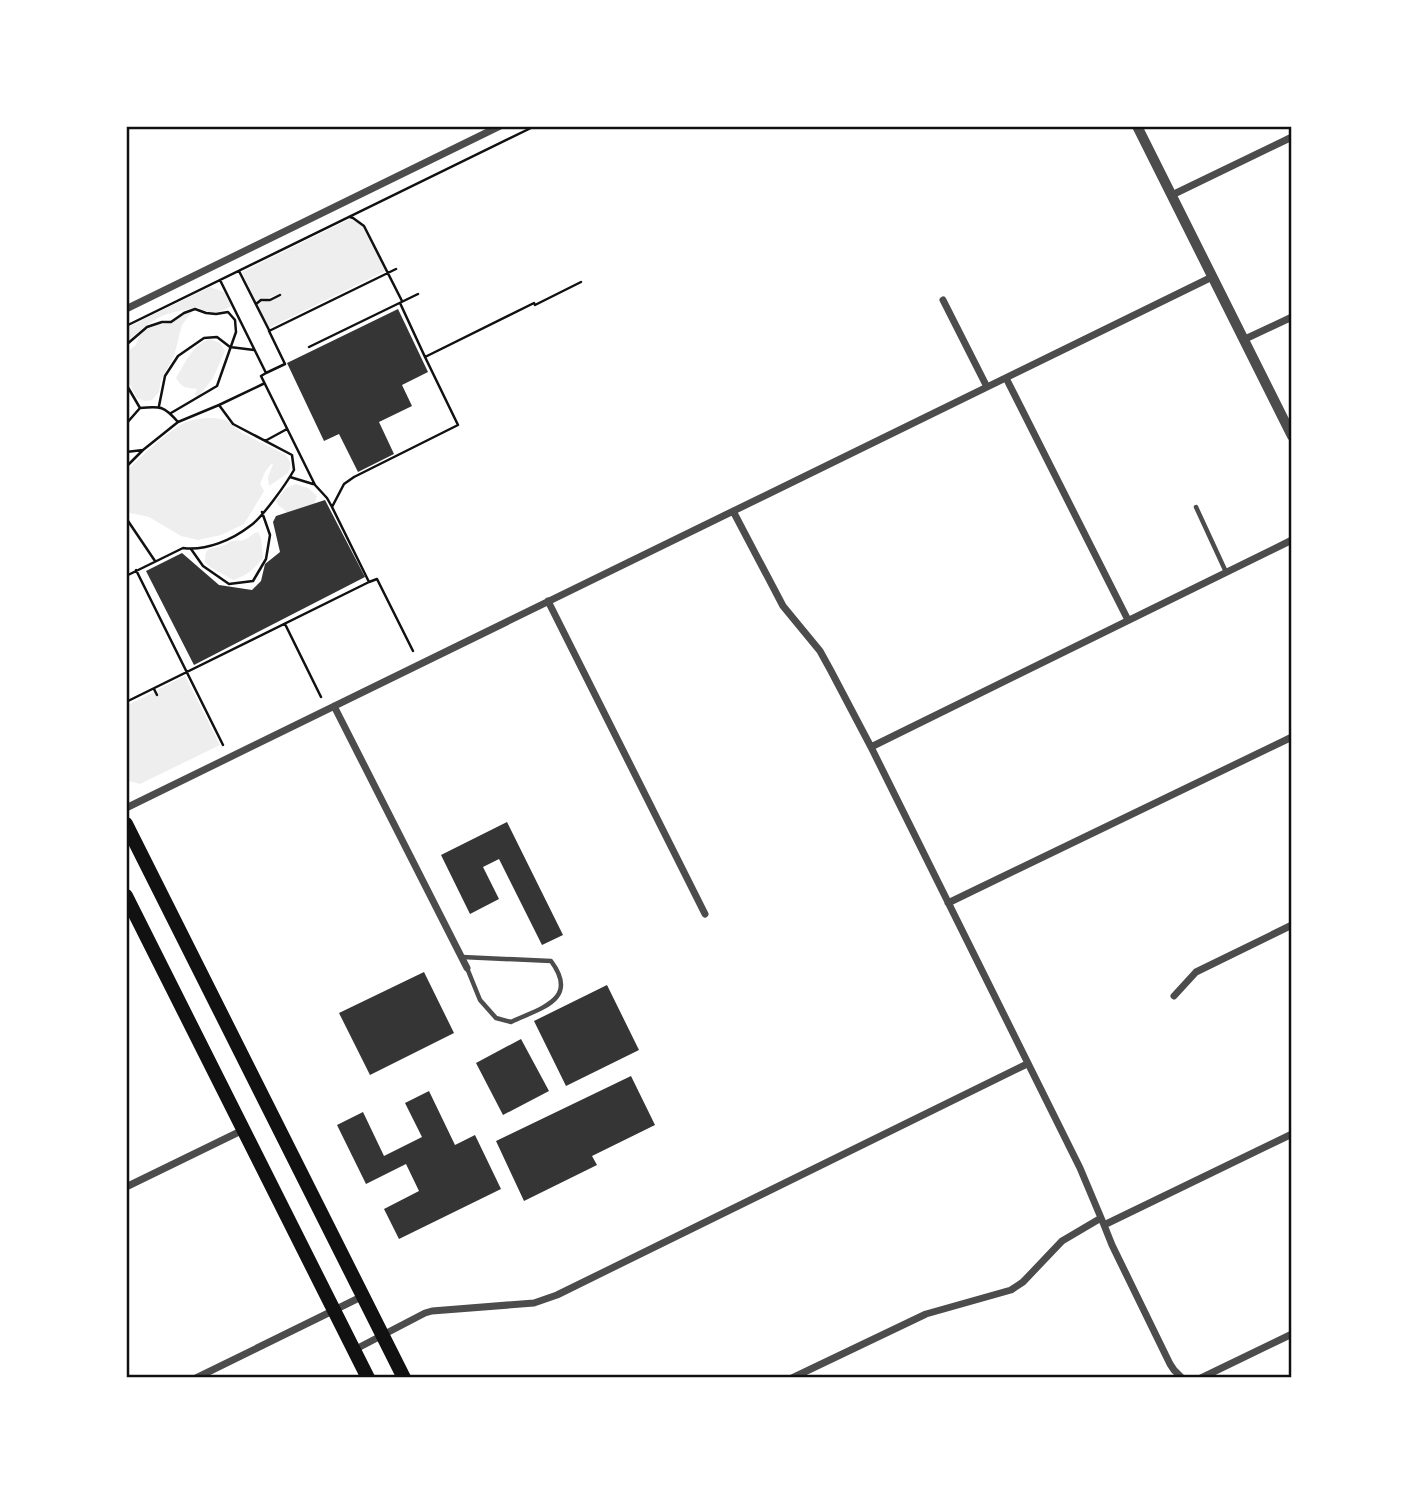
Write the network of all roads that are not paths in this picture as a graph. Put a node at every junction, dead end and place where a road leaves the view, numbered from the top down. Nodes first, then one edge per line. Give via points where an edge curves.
1 (500, 126) edge
2 (1137, 126) edge
3 (1292, 137) edge
4 (1172, 195) junction
5 (1212, 277) junction
6 (943, 300) dead end
7 (126, 309) edge
8 (1292, 317) edge
9 (1243, 340) junction
10 (1006, 378) junction
11 (987, 387) junction
12 (1292, 436) edge
13 (1196, 507) dead end
14 (733, 511) junction
15 (1292, 540) edge
16 (1226, 572) junction
17 (548, 601) junction
18 (1128, 620) junction
19 (334, 706) junction
20 (1292, 737) edge
21 (871, 747) junction
22 (126, 808) edge
23 (126, 824) edge
24 (130, 839) edge
25 (126, 896) edge
26 (948, 903) junction
27 (705, 914) dead end
28 (1292, 925) edge
29 (461, 957) junction
30 (467, 968) joint
31 (1174, 996) dead end
32 (1027, 1064) junction
33 (243, 1130) junction
34 (1292, 1134) edge
35 (126, 1187) edge
36 (1103, 1222) junction
37 (363, 1296) junction
38 (335, 1310) junction
39 (1292, 1334) edge
40 (382, 1335) junction
41 (354, 1350) junction
42 (196, 1378) edge
43 (368, 1378) edge
44 (404, 1378) edge
45 (792, 1378) edge
46 (1182, 1378) edge
47 (1201, 1378) edge

1 - 7 street
2 - 4 street
3 - 4 street
4 - 5 street
5 - 9 street
5 - 10 street
6 - 11 street
8 - 9 street
9 - 12 street
10 - 11 street
10 - 18 street
11 - 14 street
13 - 16 lane
14 - 17 street
14 - 21 street via 783,606 820,651
15 - 16 street
16 - 18 street
17 - 19 street
17 - 27 street
18 - 21 street
19 - 22 street
19 - 29 street
20 - 26 street
21 - 26 street
23 - 24 highway
24 - 37 highway
25 - 33 highway
26 - 32 street
28 - 31 street via 1196,972
29 - 30 street
29 - 30 lane via 551,961 563,985 552,1002 511,1022 496,1018 480,1000
32 - 36 street
32 - 40 street via 557,1295 534,1303 432,1311
33 - 35 street
33 - 38 highway
34 - 36 street
36 - 45 street via 1062,1241 1011,1290 915,1319
36 - 46 street via 1170,1364
37 - 38 street
37 - 40 highway
38 - 41 highway
38 - 42 street
39 - 47 street
40 - 41 street
40 - 44 highway
41 - 43 highway

